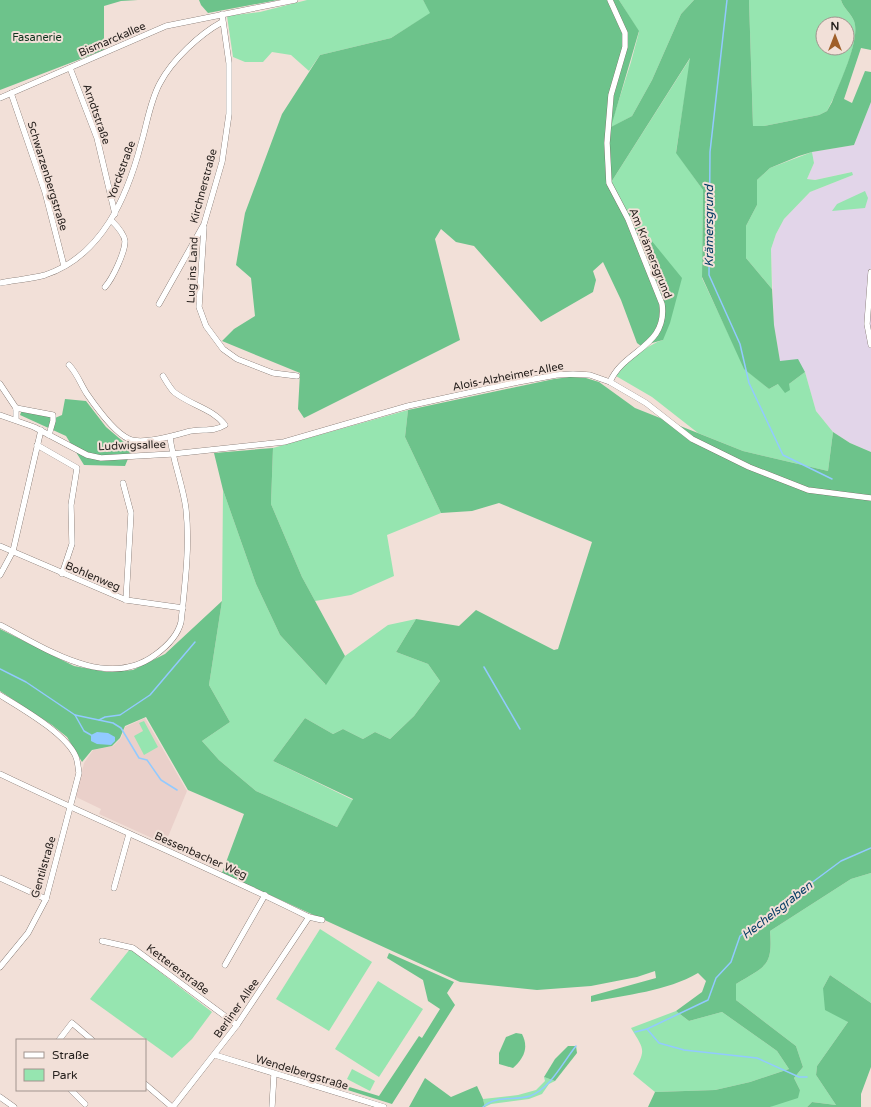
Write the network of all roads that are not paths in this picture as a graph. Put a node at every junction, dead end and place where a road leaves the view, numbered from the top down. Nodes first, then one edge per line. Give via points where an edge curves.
1 (294, 0) edge
2 (610, 0) edge
3 (222, 14) junction
4 (222, 22) junction
5 (70, 68) junction
6 (11, 93) junction
7 (0, 98) edge
8 (115, 214) junction
9 (111, 220) junction
10 (204, 224) junction
11 (64, 266) junction
12 (871, 272) edge
13 (0, 283) edge
14 (105, 287) dead end
15 (159, 304) dead end
16 (871, 346) edge
17 (69, 365) dead end
18 (163, 376) dead end
19 (297, 376) dead end
20 (610, 382) junction
21 (0, 384) edge
22 (16, 408) junction
23 (0, 415) edge
24 (16, 420) junction
25 (41, 430) junction
26 (49, 435) junction
27 (170, 437) junction
28 (37, 445) junction
29 (172, 454) junction
30 (123, 483) dead end
31 (871, 498) edge
32 (0, 546) edge
33 (13, 551) junction
34 (62, 574) junction
35 (0, 575) edge
36 (126, 600) junction
37 (183, 608) junction
38 (0, 625) edge
39 (0, 695) edge
40 (0, 774) edge
41 (70, 807) junction
42 (129, 834) junction
43 (0, 878) edge
44 (114, 888) dead end
45 (265, 895) junction
46 (46, 898) junction
47 (309, 917) junction
48 (322, 920) dead end
49 (102, 941) dead end
50 (225, 965) dead end
51 (0, 967) edge
52 (237, 1026) junction
53 (60, 1039) edge
54 (91, 1039) edge
55 (215, 1055) junction
56 (274, 1074) junction
57 (146, 1085) edge
58 (72, 1091) edge
59 (0, 1097) edge
60 (84, 1106) edge
61 (14, 1107) edge
62 (173, 1107) edge
63 (272, 1107) edge
64 (384, 1107) edge

1 - 3 street, Bismarckallee
2 - 20 street, Am Krämersgrund via 625,33 625,47 612,95 607,143 609,183 634,232 663,312 651,342 620,366
3 - 4 street, Kirchnerstraße
3 - 5 street, Bismarckallee via 166,26
4 - 8 street, Yorckstraße via 194,42 168,70 159,84 137,160
4 - 10 street, Kirchnerstraße via 229,62 229,114 222,162
5 - 6 street, Bismarckallee
5 - 8 street, Arndtstraße via 97,138
6 - 7 street, Bismarckallee
6 - 11 street, Schwarzenbergstraße via 45,192
8 - 9 street, Yorckstraße
9 - 11 street, Yorckstraße via 86,251
9 - 14 street via 119,228 125,241 119,263
10 - 15 street, Kirchnerstraße
10 - 19 street, Lug ins Land via 199,306 206,326 223,349 237,359 273,373
11 - 13 street, Yorckstraße via 44,275
12 - 16 street via 867,324
17 - 27 street via 87,394 111,424 129,439 139,441
18 - 27 street via 173,391 212,412 225,425 217,430 190,431
20 - 29 street, Alois-Alzheimer-Allee via 590,375 556,375 408,406 284,442
20 - 31 street, Alois-Alzheimer-Allee via 646,403 692,439 729,458 808,490
21 - 22 street
22 - 24 street
22 - 26 street via 53,415
23 - 24 street, Ludwigsallee
24 - 25 street, Ludwigsallee
25 - 26 street, Ludwigsallee
25 - 28 street
26 - 29 street, Ludwigsallee via 87,455 101,458
27 - 29 street
28 - 33 street
28 - 34 street via 77,468 71,505 72,544
29 - 37 street via 186,507 187,568
30 - 36 street via 131,513
32 - 33 street, Bohlenweg
33 - 34 street, Bohlenweg
33 - 35 street
34 - 36 street, Bohlenweg
36 - 37 street, Bohlenweg
37 - 38 street via 179,628 166,647 149,659 123,668 107,669 73,662
39 - 41 street, Gentilstraße via 47,726 68,745 76,757 79,773
40 - 41 street, Bessenbacher Weg
41 - 42 street, Bessenbacher Weg
41 - 46 street, Gentilstraße
42 - 44 street
42 - 45 street, Bessenbacher Weg
43 - 46 street
45 - 47 street, Bessenbacher Weg
45 - 50 street
46 - 51 street, Gentilstraße via 28,933
47 - 48 street, Bessenbacher Weg
47 - 52 street, Berliner Allee
49 - 52 street, Kettererstraße via 133,948
52 - 55 street, Berliner Allee
53 - 54 street via 72,1023
55 - 56 street, Wendelbergstraße
55 - 62 street, Berliner Allee
56 - 63 street
56 - 64 street, Wendelbergstraße
57 - 62 street
58 - 60 street
59 - 61 street

